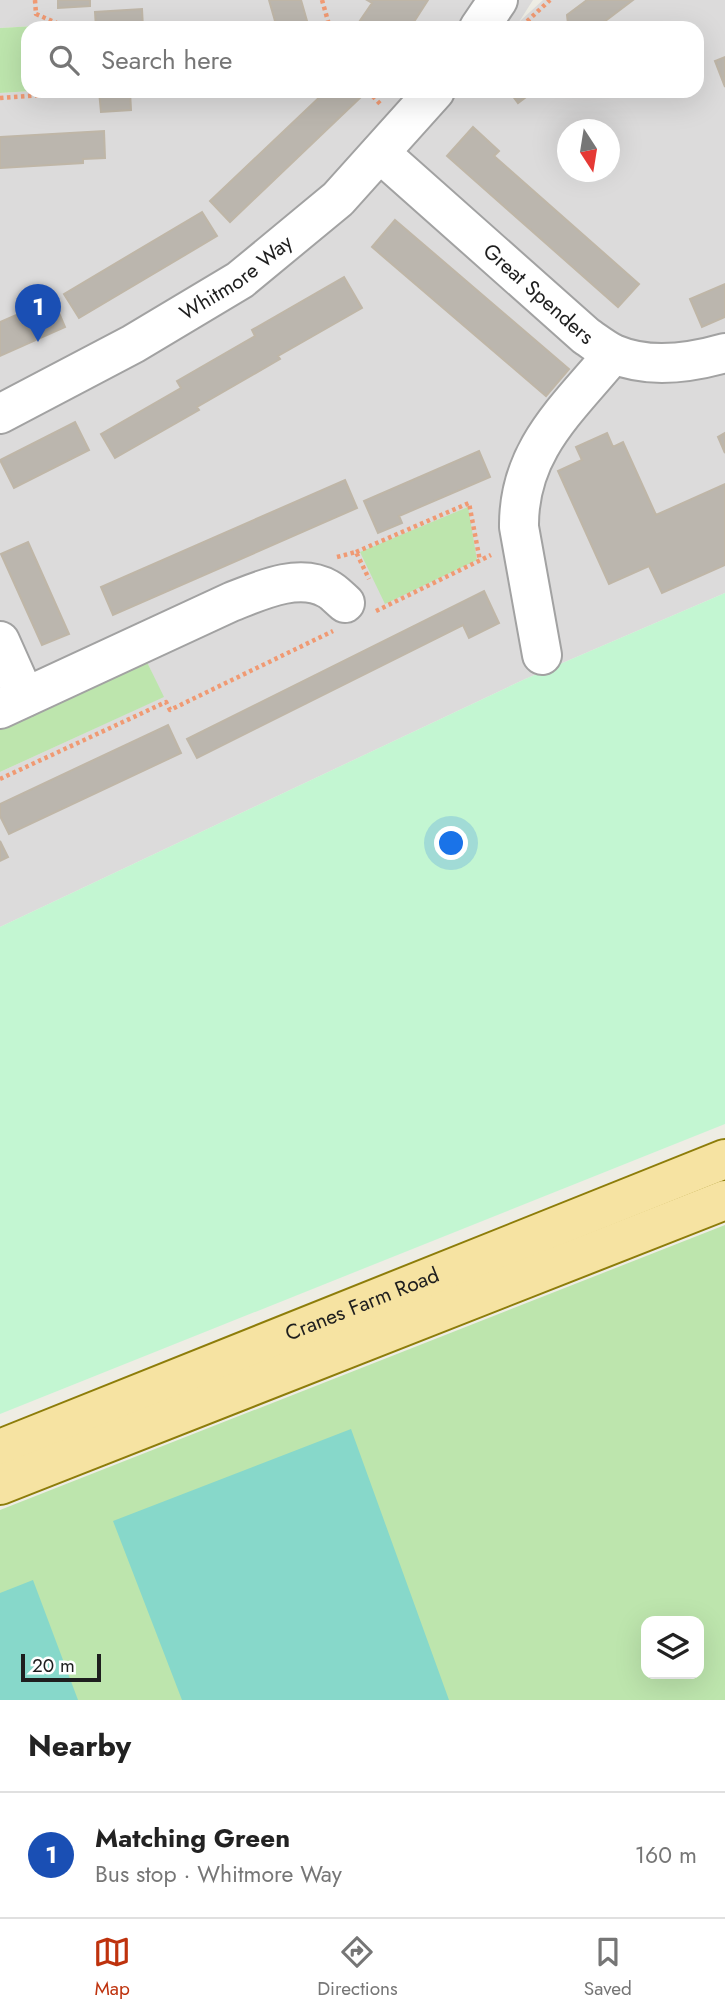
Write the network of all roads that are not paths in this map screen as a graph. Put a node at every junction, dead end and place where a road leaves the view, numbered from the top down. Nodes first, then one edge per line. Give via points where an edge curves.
1 (498, 0) edge
2 (484, 21) edge
3 (429, 98) edge
4 (380, 153) junction
5 (725, 353) edge
6 (613, 354) junction
7 (0, 414) edge
8 (350, 616) road end
9 (0, 641) edge
10 (542, 655) dead end
11 (12, 703) edge
12 (725, 1159) edge
13 (725, 1200) edge
14 (0, 1448) edge
15 (0, 1485) edge

1 - 2 street
3 - 4 street, Whitmore Way
4 - 6 street, Great Spenders via 586,336
4 - 7 street, Whitmore Way via 338,198 240,280 133,344
5 - 6 street, Great Spenders via 660,363
6 - 10 street via 545,437 521,490 519,527
8 - 11 street via 328,588 309,582 284,584 231,602
9 - 11 street
12 - 14 main road, Cranes Farm Road
13 - 15 main road, Cranes Farm Road

